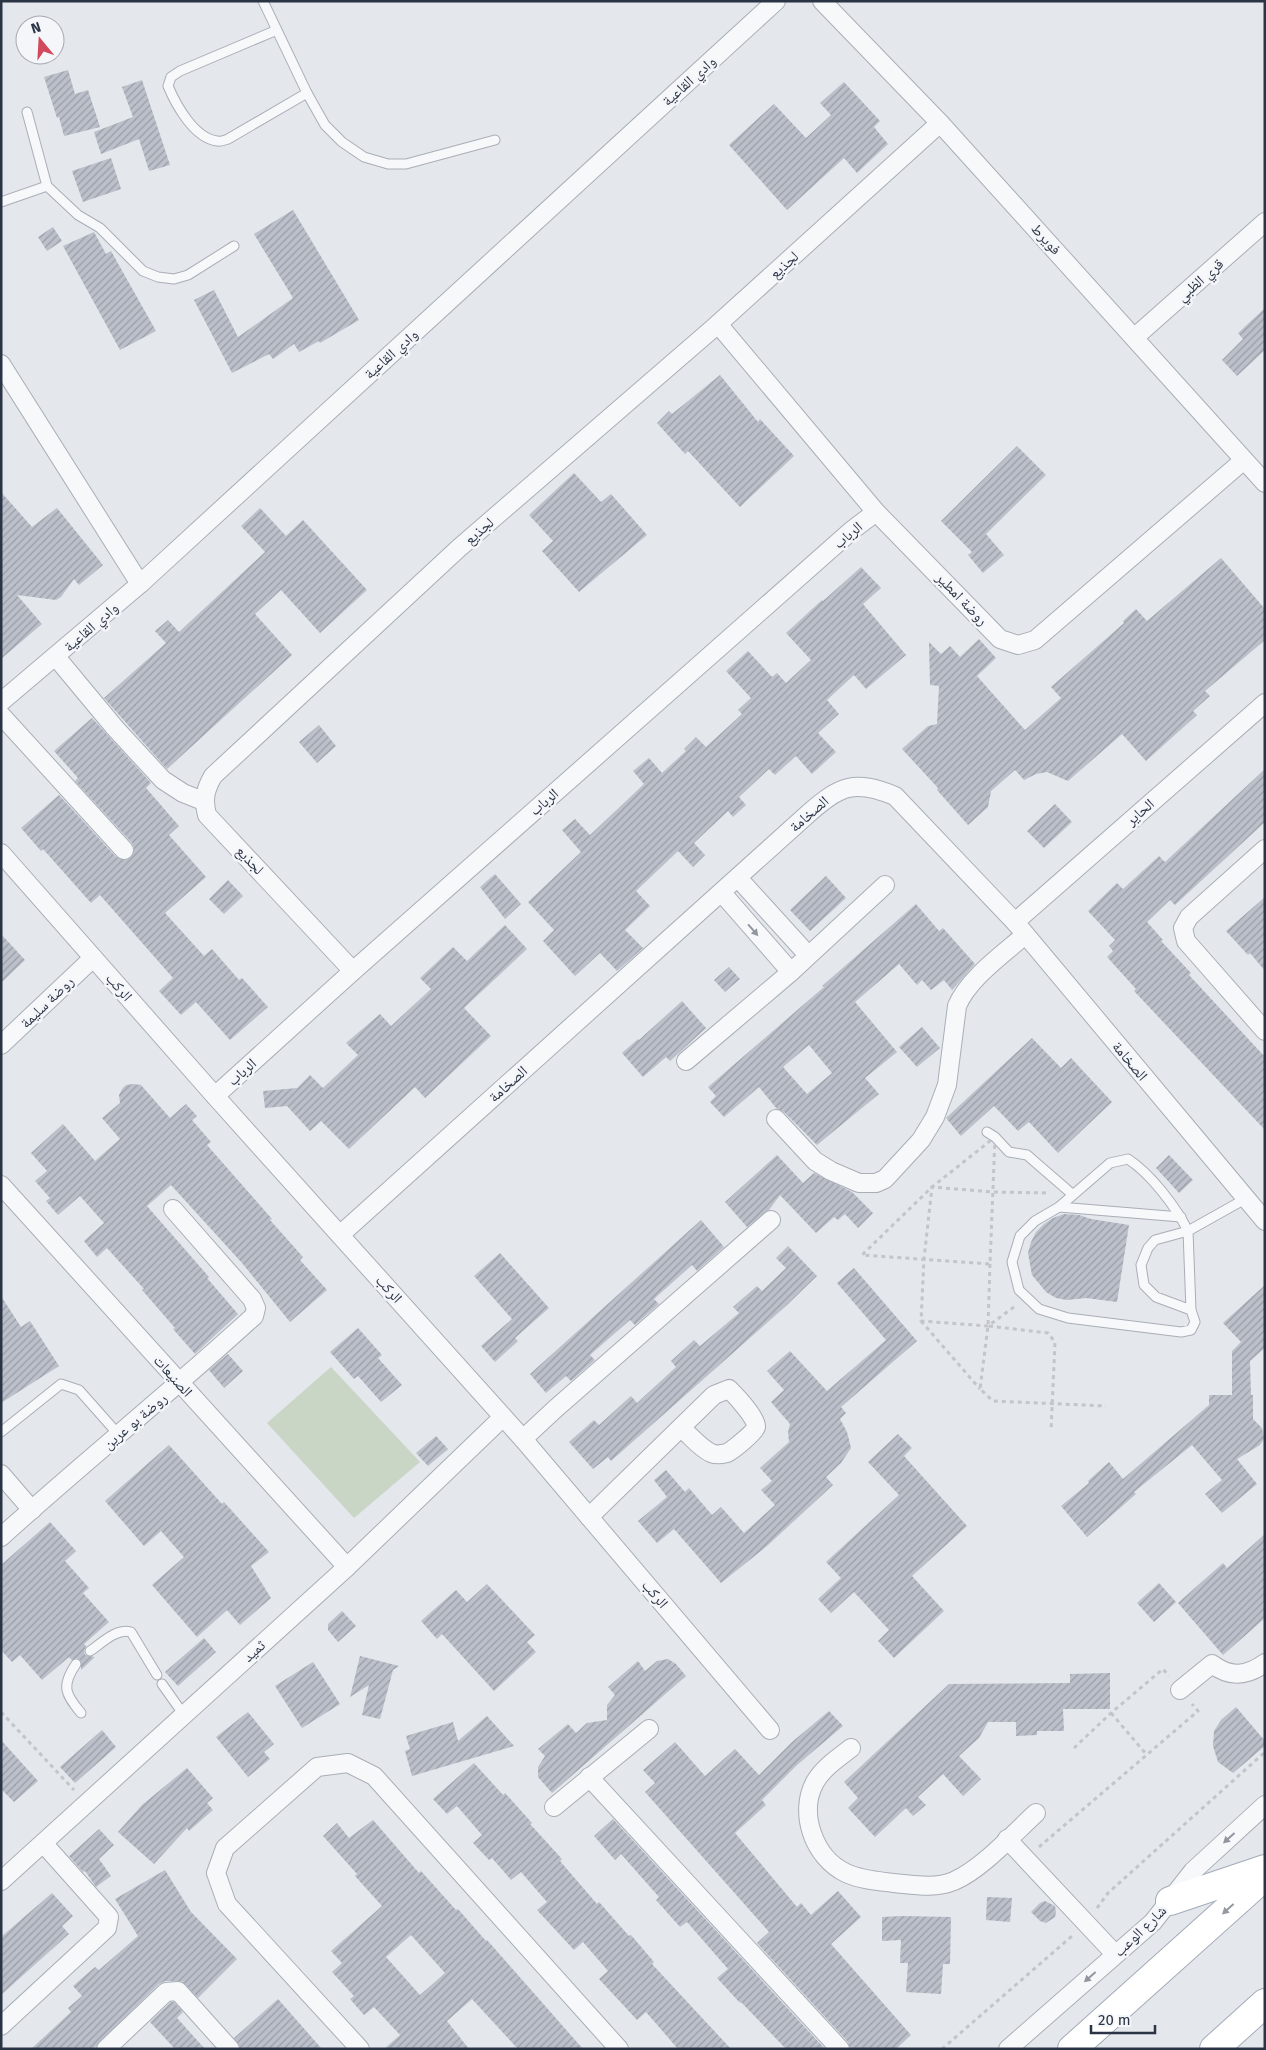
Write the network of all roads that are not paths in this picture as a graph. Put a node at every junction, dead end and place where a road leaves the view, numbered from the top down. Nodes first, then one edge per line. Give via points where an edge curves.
1 (263, 1) edge
2 (776, 1) edge
3 (822, 1) edge
4 (277, 30) junction
5 (307, 94) junction
6 (27, 112) dead end
7 (940, 123) junction
8 (495, 140) dead end
9 (47, 186) junction
10 (1, 202) edge
11 (1265, 222) edge
12 (234, 246) dead end
13 (718, 324) junction
14 (1135, 337) junction
15 (1, 364) edge
16 (1244, 460) junction
17 (1265, 483) edge
18 (876, 512) junction
19 (140, 584) junction
20 (56, 657) junction
21 (1, 702) edge
22 (1265, 703) edge
23 (1, 715) edge
24 (203, 802) junction
25 (1265, 849) edge
26 (124, 850) dead end
27 (1, 853) edge
28 (738, 878) junction
29 (885, 885) dead end
30 (722, 893) junction
31 (1020, 928) junction
32 (808, 955) junction
33 (93, 958) junction
34 (353, 970) junction
35 (790, 972) junction
36 (1265, 1030) edge
37 (1, 1046) edge
38 (686, 1061) dead end
39 (215, 1096) junction
40 (776, 1118) dead end
41 (991, 1134) road end
42 (1, 1185) edge
43 (1072, 1194) junction
44 (1245, 1199) junction
45 (1058, 1207) junction
46 (173, 1209) dead end
47 (1181, 1217) junction
48 (771, 1220) dead end
49 (1265, 1221) edge
50 (1188, 1231) junction
51 (341, 1234) junction
52 (1191, 1310) junction
53 (180, 1384) junction
54 (503, 1417) junction
55 (680, 1428) dead end
56 (1, 1432) edge
57 (118, 1434) junction
58 (523, 1439) junction
59 (1, 1474) edge
60 (32, 1510) junction
61 (589, 1517) junction
62 (1, 1537) edge
63 (346, 1567) junction
64 (90, 1651) dead end
65 (1265, 1663) edge
66 (76, 1664) dead end
67 (157, 1675) dead end
68 (162, 1684) dead end
69 (1180, 1690) road end
70 (81, 1714) dead end
71 (184, 1715) junction
72 (649, 1729) dead end
73 (770, 1730) dead end
74 (851, 1748) dead end
75 (589, 1778) junction
76 (1265, 1805) edge
77 (554, 1807) dead end
78 (1036, 1813) dead end
79 (1007, 1839) junction
80 (43, 1843) junction
81 (1265, 1869) edge
82 (1265, 1876) edge
83 (1, 1881) edge
84 (1170, 1901) junction
85 (1115, 1954) junction
86 (1265, 2003) edge
87 (1, 2026) edge
88 (106, 2049) edge
89 (230, 2049) edge
90 (360, 2049) edge
91 (619, 2049) edge
92 (840, 2049) edge
93 (1008, 2049) edge
94 (1072, 2049) edge
95 (1214, 2049) edge

1 - 4 lane
2 - 19 street, وادي القاعية
3 - 7 street, فويرط
4 - 5 lane
4 - 5 lane via 171,77 168,86 175,101 200,135 218,142
5 - 8 lane via 325,125 342,142 364,157 388,164 406,164
6 - 9 lane
7 - 13 street, لجذيع
7 - 14 street, فويرط
9 - 10 lane
9 - 12 lane via 78,215 100,228 143,271 158,277 174,279 188,275
11 - 14 street, قري الظبي
13 - 18 street, روضة امطير
13 - 24 street, لجذيع via 459,548 227,762 213,776
14 - 16 street, فويرط
15 - 19 street
16 - 17 street, فويرط
16 - 18 street, روضة امطير via 1034,640 1018,645 1000,640
18 - 34 street, الرباب
19 - 20 street, وادي القاعية
20 - 21 street, وادي القاعية
20 - 24 street via 163,780
22 - 31 street, الحاير
23 - 26 street
24 - 34 street, لجذيع via 207,815
25 - 36 street via 1189,917 1183,928 1186,940
27 - 33 street, الركب
28 - 30 street, الصخامة
28 - 31 street, الصخامة via 830,795 848,788 878,789 895,796
28 - 32 street
29 - 32 street
30 -> 35 street
30 - 51 street, الصخامة
31 - 40 street, الحاير via 962,995 955,1015 947,1085 936,1117 921,1140 885,1179 876,1183 859,1183 831,1172 815,1161
31 - 44 street, الصخامة
32 - 35 street
33 - 37 street, روضة سليمة
33 - 39 street, الركب
34 - 39 street, الرباب
35 - 38 street
39 - 51 street, الركب
41 - 43 lane via 1009,1152 1027,1155
42 - 53 street, الصنيعات
43 - 45 lane
43 - 47 lane via 1110,1163 1128,1159 1140,1167
44 - 49 street, الصخامة
44 - 50 lane
45 - 47 lane
45 - 52 lane via 1035,1221 1020,1236 1012,1262 1019,1290 1039,1309 1068,1318 1181,1332 1191,1330 1195,1322
46 - 53 street, روضة بو عرين via 252,1299 256,1308 254,1316
47 - 50 lane
48 - 58 street
50 - 52 lane
50 - 52 lane via 1155,1240 1141,1264 1144,1285 1156,1297
51 - 54 street, الركب
53 - 57 street, روضة بو عرين
53 - 63 street, الصنيعات
54 - 58 street, الركب
54 - 63 street, ثميد
55 - 61 street
56 - 57 lane via 60,1384 79,1390
57 - 60 street, روضة بو عرين
58 - 61 street, الركب
59 - 60 street
60 - 62 street, روضة بو عرين
61 - 73 street, الركب
63 - 71 street, ثميد
64 - 67 lane via 118,1632 131,1632
65 - 69 street via 1248,1673 1238,1674 1220,1670 1212,1664
66 - 70 lane via 65,1684 70,1700
68 - 71 lane
71 - 80 street, ثميد
72 - 75 street
74 - 79 street via 825,1768 809,1798 811,1833 830,1862 844,1872 861,1878 918,1886 942,1884 974,1870
75 - 77 street
75 - 92 street
76 -> 84 street, شارع الوعب via 1193,1871
78 - 79 street
79 - 85 street
80 - 83 street, ثميد
80 - 87 street via 109,1917 107,1928
81 - 84 main road
82 -> 94 main road
84 - 85 street, شارع الوعب via 1153,1922
85 -> 93 street, شارع الوعب
86 - 95 main road
88 - 89 street via 166,1992 172,1990 178,1991
90 - 91 street via 227,1904 216,1873 225,1848 317,1767 348,1763 374,1776

